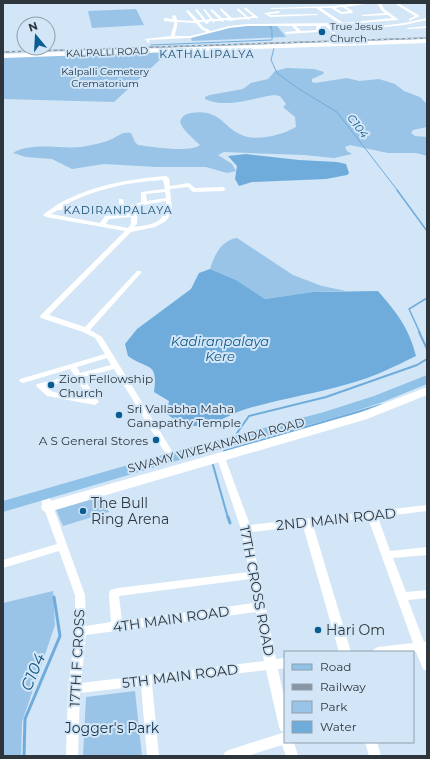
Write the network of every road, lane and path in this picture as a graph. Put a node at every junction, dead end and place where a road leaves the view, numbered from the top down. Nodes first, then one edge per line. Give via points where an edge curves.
1 (281, 3) edge
2 (397, 3) edge
3 (295, 4) edge
4 (371, 4) edge
5 (407, 4) edge
6 (307, 5) edge
7 (344, 5) edge
8 (358, 5) junction
9 (332, 6) edge
10 (379, 6) edge
11 (317, 7) junction
12 (245, 8) dead end
13 (221, 9) dead end
14 (238, 9) dead end
15 (197, 10) dead end
16 (204, 10) dead end
17 (212, 10) dead end
18 (272, 10) dead end
19 (188, 11) dead end
20 (299, 11) dead end
21 (362, 11) junction
22 (352, 12) junction
23 (341, 13) junction
24 (235, 14) dead end
25 (388, 14) junction
26 (302, 15) junction
27 (289, 16) junction
28 (256, 17) junction
29 (165, 18) dead end
30 (174, 18) junction
31 (240, 18) junction
32 (247, 18) junction
33 (368, 18) dead end
34 (394, 18) junction
35 (221, 19) junction
36 (230, 19) junction
37 (204, 20) junction
38 (213, 20) junction
39 (196, 21) junction
40 (401, 21) junction
41 (417, 21) junction
42 (427, 21) edge
43 (263, 24) junction
44 (276, 24) junction
45 (343, 24) junction
46 (199, 25) junction
47 (247, 25) junction
48 (255, 25) junction
49 (295, 25) junction
50 (319, 25) junction
51 (329, 25) junction
52 (357, 25) junction
53 (238, 26) junction
54 (229, 27) junction
55 (367, 27) dead end
56 (427, 27) edge
57 (408, 28) dead end
58 (222, 29) junction
59 (215, 31) junction
60 (186, 32) dead end
61 (211, 32) junction
62 (300, 32) junction
63 (286, 33) dead end
64 (334, 34) dead end
65 (147, 36) dead end
66 (173, 36) junction
67 (195, 36) junction
68 (184, 37) junction
69 (427, 41) edge
70 (148, 42) dead end
71 (3, 56) edge
72 (167, 189) junction
73 (223, 189) dead end
74 (168, 199) junction
75 (121, 200) dead end
76 (144, 202) junction
77 (135, 207) junction
78 (58, 208) junction
79 (100, 208) dead end
80 (134, 215) junction
81 (102, 225) junction
82 (129, 230) junction
83 (139, 272) dead end
84 (86, 330) junction
85 (109, 355) junction
86 (72, 366) junction
87 (116, 366) junction
88 (427, 370) edge
89 (79, 375) junction
90 (427, 379) edge
91 (23, 381) dead end
92 (427, 391) edge
93 (168, 451) junction
94 (221, 458) junction
95 (97, 478) junction
96 (105, 491) junction
97 (3, 498) edge
98 (46, 501) junction
99 (3, 507) edge
100 (427, 508) edge
101 (372, 515) junction
102 (307, 522) junction
103 (246, 529) junction
104 (63, 546) junction
105 (427, 551) edge
106 (387, 555) junction
107 (3, 564) edge
108 (254, 575) junction
109 (427, 594) edge
110 (402, 597) junction
111 (260, 607) junction
112 (117, 626) junction
113 (81, 631) junction
114 (424, 646) edge
115 (345, 651) edge
116 (386, 651) edge
117 (284, 663) edge
118 (271, 665) junction
119 (427, 666) edge
120 (146, 680) junction
121 (74, 689) junction
122 (284, 723) edge
123 (284, 738) edge
124 (288, 743) edge
125 (371, 743) edge
126 (72, 756) edge
127 (153, 756) edge
128 (229, 756) edge
129 (292, 756) edge
130 (375, 756) edge

1 - 3 street via 284,6
2 - 5 street
2 - 40 street via 418,16
3 - 6 street
4 - 8 street
4 - 21 street
6 - 9 street
6 - 11 street
6 - 18 street
7 - 8 street
7 - 9 street
7 - 22 street
8 - 21 street
9 - 11 street
9 - 23 street
10 - 25 street
11 - 45 street
12 - 28 street
13 - 36 street
14 - 32 street
15 - 37 street
16 - 38 street
17 - 35 street
19 - 39 street
20 - 26 street
21 - 22 street
21 - 25 street
22 - 23 street
23 - 52 street
24 - 31 street
25 - 34 street
26 - 27 street
26 - 51 street via 315,14
27 - 44 street via 279,14
27 - 49 street
28 - 32 street
28 - 43 street
29 - 30 street
30 - 39 street via 186,24
30 - 66 street via 176,25
31 - 32 street
31 - 36 street
31 - 47 street
32 - 48 street
33 - 34 street
34 - 40 street
34 - 52 street via 364,21
35 - 36 street
35 - 38 street
35 - 54 street
36 - 53 street
37 - 38 street
37 - 39 street
37 - 59 street
38 - 58 street
39 - 46 street
40 - 41 street
41 - 42 street
41 - 55 street
43 - 44 street
43 - 48 street
44 - 49 street
45 - 51 street
45 - 52 street via 347,27
46 - 61 street
46 - 67 street via 195,27
47 - 48 street
47 - 53 street
49 - 50 street
49 - 62 street
50 - 51 street
50 - 62 street via 318,31
51 - 64 street
53 - 54 street
54 - 58 street
56 - 57 street
58 - 59 street
59 - 61 street
60 - 68 street
61 - 67 street
62 - 63 street
65 - 66 street
66 - 68 street
66 - 70 street via 147,39
67 - 68 street
69 - 71 street, KALPALLI ROAD via 217,51
72 - 73 street via 189,185 193,190
72 - 74 street
72 - 76 street via 143,193
72 - 78 street via 166,178 133,180 94,191
74 - 76 street
74 - 82 street via 170,212 164,220 148,227
75 - 77 street via 121,206
76 - 77 street
77 - 80 street
78 - 79 street
78 - 81 street via 46,215
80 - 81 street via 107,217
80 - 82 street via 134,224
81 - 82 street
82 - 84 street via 44,316
83 - 84 street
84 - 85 street via 98,337
85 - 86 street
85 - 87 street
86 - 89 street
86 - 91 street
87 - 89 street
87 - 93 street
88 - 93 main road, SWAMY VIVEKANANDA ROAD via 395,385 347,402
89 - 89 street via 71,377 40,386 50,394 95,402
90 - 95 main road, SWAMY VIVEKANANDA ROAD via 355,407
92 - 94 street via 363,416
93 - 97 main road, SWAMY VIVEKANANDA ROAD
94 - 96 street
94 - 103 street, 17TH CROSS ROAD
95 - 96 street
95 - 98 main road, SWAMY VIVEKANANDA ROAD
96 - 98 street
98 - 99 main road, SWAMY VIVEKANANDA ROAD
98 - 104 street, 17TH F CROSS
100 - 101 street, 2ND MAIN ROAD
101 - 102 street, 2ND MAIN ROAD
101 - 106 street
102 - 103 street, 2ND MAIN ROAD
102 - 115 street
103 - 108 street, 17TH CROSS ROAD
104 - 107 street
104 - 113 street, 17TH F CROSS via 80,595
105 - 106 street
106 - 110 street
108 - 111 street, 17TH CROSS ROAD
108 - 112 street via 114,593
109 - 110 street
110 - 114 street
111 - 112 street, 4TH MAIN ROAD
111 - 118 street, 17TH CROSS ROAD
112 - 113 street, 4TH MAIN ROAD
113 - 121 street, 17TH F CROSS
114 - 116 street
114 - 119 street
117 - 118 street, 5TH MAIN ROAD
118 - 120 street, 5TH MAIN ROAD
118 - 122 street, 17TH CROSS ROAD
120 - 121 street, 5TH MAIN ROAD
120 - 127 street
121 - 126 street, 17TH F CROSS
123 - 128 street
124 - 129 street
125 - 130 street

